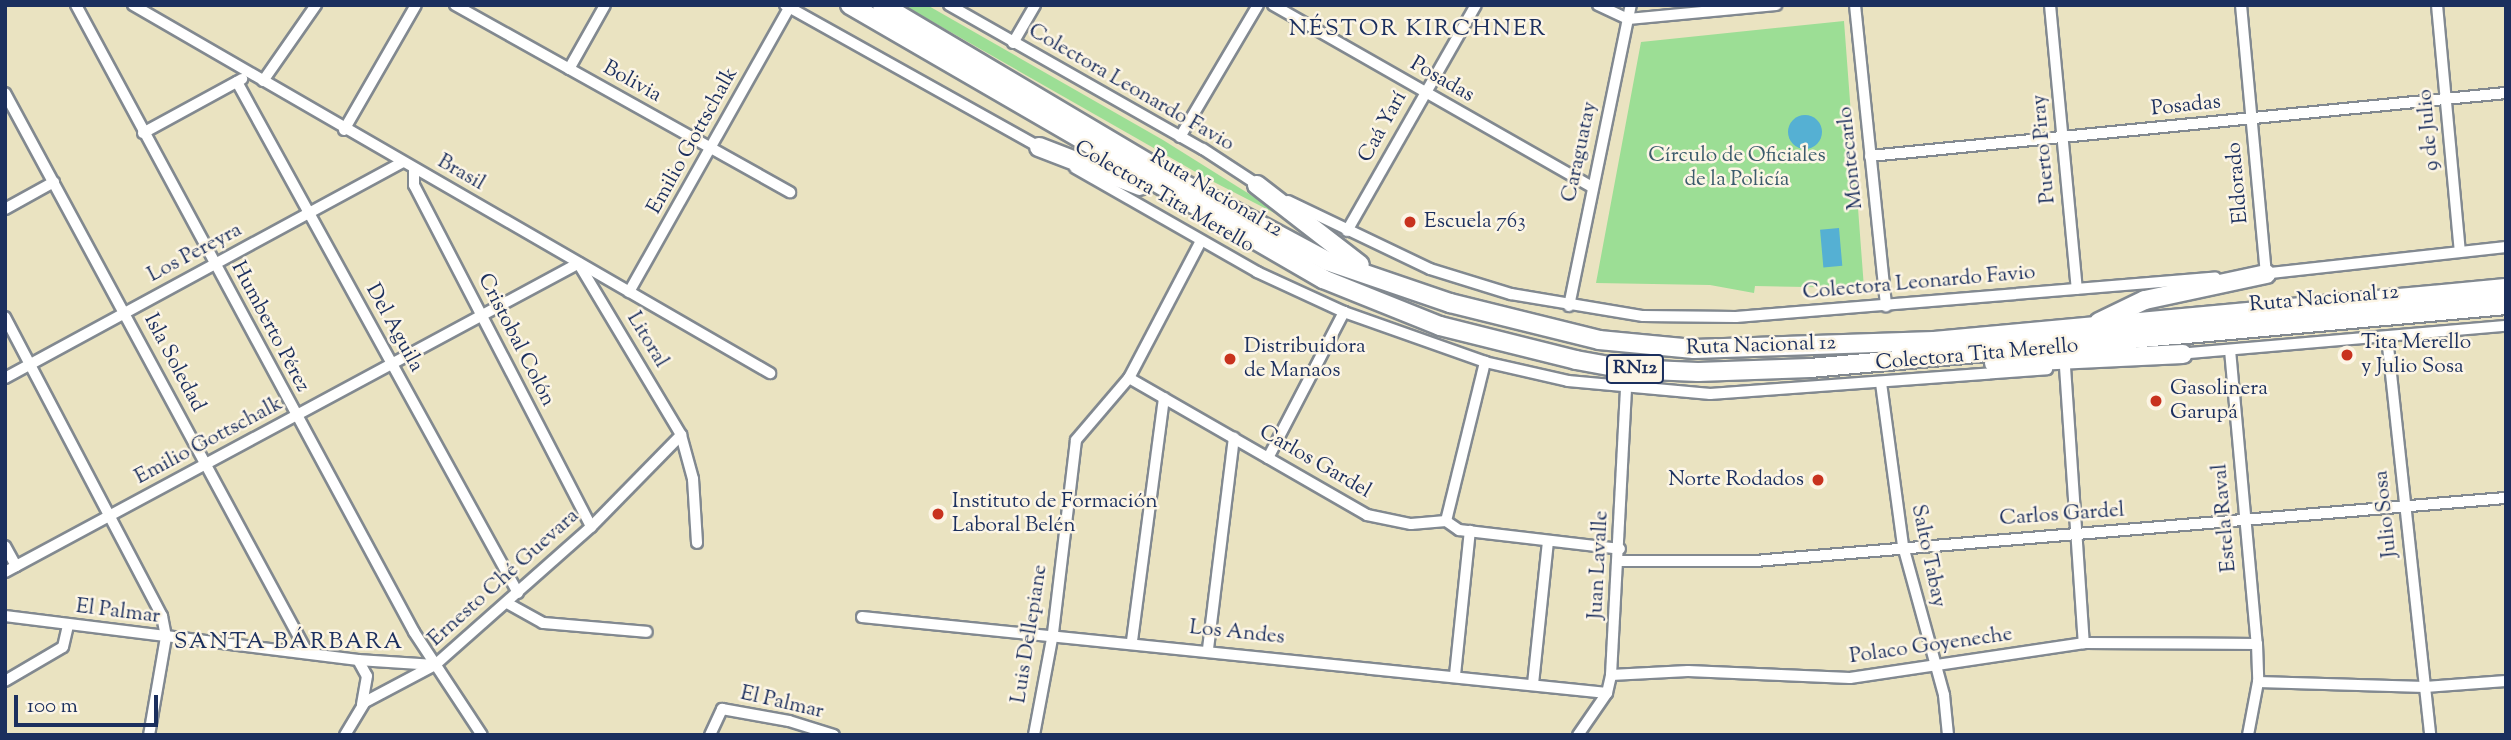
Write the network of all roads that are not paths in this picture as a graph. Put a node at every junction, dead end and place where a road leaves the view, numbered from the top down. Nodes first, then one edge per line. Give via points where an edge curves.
1 (76, 5) edge
2 (133, 5) edge
3 (316, 5) edge
4 (416, 5) edge
5 (455, 5) edge
6 (605, 5) edge
7 (850, 5) edge
8 (882, 5) edge
9 (949, 5) edge
10 (1035, 5) edge
11 (1258, 5) edge
12 (1273, 5) edge
13 (1476, 5) edge
14 (1598, 5) edge
15 (1631, 5) edge
16 (1776, 5) edge
17 (1855, 5) edge
18 (2050, 5) edge
19 (2241, 5) edge
20 (2437, 5) edge
21 (787, 7) edge
22 (1628, 19) junction
23 (1013, 43) junction
24 (569, 69) junction
25 (250, 75) junction
26 (263, 81) junction
27 (237, 82) junction
28 (1425, 92) junction
29 (5, 93) edge
30 (2506, 93) edge
31 (2446, 99) junction
32 (2252, 118) junction
33 (344, 130) junction
34 (143, 133) junction
35 (1180, 137) junction
36 (2062, 137) junction
37 (1039, 147) junction
38 (711, 149) junction
39 (1870, 156) junction
40 (402, 162) junction
41 (414, 169) junction
42 (54, 182) junction
43 (1257, 185) junction
44 (1592, 187) junction
45 (790, 192) dead end
46 (5, 209) edge
47 (309, 213) junction
48 (1216, 220) junction
49 (1347, 232) junction
50 (1201, 241) junction
51 (2506, 247) edge
52 (2460, 251) junction
53 (579, 263) junction
54 (214, 264) junction
55 (2266, 274) junction
56 (1390, 284) junction
57 (2506, 288) edge
58 (2077, 289) junction
59 (629, 292) junction
60 (2506, 305) edge
61 (1569, 306) junction
62 (1886, 306) junction
63 (1345, 312) junction
64 (125, 313) junction
65 (482, 316) junction
66 (5, 317) edge
67 (2506, 326) edge
68 (2090, 327) junction
69 (2387, 337) junction
70 (2230, 350) junction
71 (2183, 354) junction
72 (1485, 362) junction
73 (31, 364) junction
74 (1865, 364) junction
75 (393, 365) junction
76 (2065, 367) junction
77 (770, 373) dead end
78 (5, 378) edge
79 (1129, 378) junction
80 (1881, 383) junction
81 (1626, 389) junction
82 (1164, 398) junction
83 (296, 415) junction
84 (681, 435) junction
85 (1234, 438) junction
86 (1268, 458) junction
87 (206, 464) junction
88 (2506, 498) edge
89 (2405, 509) junction
90 (112, 515) junction
91 (1446, 521) junction
92 (2245, 524) junction
93 (591, 527) junction
94 (1470, 531) junction
95 (2080, 533) junction
96 (1548, 542) junction
97 (697, 543) dead end
98 (1903, 546) junction
99 (5, 547) edge
100 (1620, 555) junction
101 (16, 566) junction
102 (5, 572) edge
103 (518, 593) junction
104 (507, 603) junction
105 (5, 617) edge
106 (862, 617) dead end
107 (68, 626) junction
108 (647, 632) dead end
109 (1053, 633) junction
110 (166, 637) junction
111 (1132, 641) junction
112 (2084, 643) junction
113 (2256, 645) junction
114 (1208, 649) junction
115 (307, 652) junction
116 (358, 660) junction
117 (435, 665) junction
118 (1934, 666) junction
119 (1455, 675) junction
120 (1611, 675) junction
121 (5, 681) edge
122 (2506, 681) edge
123 (2258, 682) junction
124 (1534, 684) junction
125 (2426, 687) junction
126 (1607, 693) junction
127 (362, 705) junction
128 (149, 735) edge
129 (345, 735) edge
130 (482, 735) edge
131 (710, 735) edge
132 (834, 735) edge
133 (1034, 735) edge
134 (1578, 735) edge
135 (1948, 735) edge
136 (2248, 735) edge
137 (2430, 735) edge

1 - 34 street, Humberto Pérez
2 - 25 street, Brasil
3 - 26 street
4 - 33 street
5 - 24 street, Bolivia
6 - 24 street
7 - 48 highway, Ruta Nacional 12 / RN12
8 - 56 highway, Ruta Nacional 12 / RN12 via 1273,235
9 - 23 street, Colectora Leonardo Favio
10 - 23 street
11 - 35 street
12 - 28 street, Posadas
13 - 28 street, Caá Yarí
14 - 22 street
15 - 22 street, Caraguatay
16 - 22 street
17 - 39 street, Montecarlo
18 - 36 street, Puerto Piray
19 - 32 street, Eldorado
20 - 31 street, 9 de Julio
21 - 37 street, Colectora Tita Merello
21 - 38 street, Emilio Gottschalk
22 - 44 street, Caraguatay
23 - 35 street, Colectora Leonardo Favio
24 - 38 street, Bolivia
25 - 26 street, Brasil
25 - 27 street
26 - 33 street, Brasil
27 - 34 street
27 - 47 street, Del Aguila
28 - 44 street, Posadas
28 - 49 street, Caá Yarí
29 - 42 street, Isla Soledad
30 - 31 street, Posadas
31 - 32 street, Posadas
31 - 52 street, 9 de Julio
32 - 36 street, Posadas
32 - 55 street, Eldorado
33 - 40 street, Brasil
34 - 54 street, Humberto Pérez
35 - 43 street, Colectora Leonardo Favio
36 - 39 street, Posadas
36 - 58 street, Puerto Piray
37 - 48 highway via 1081,160
37 - 50 street, Colectora Tita Merello
38 - 45 street, Bolivia
38 - 59 street, Emilio Gottschalk
39 - 62 street, Montecarlo
40 - 41 street, Brasil
40 - 47 street, Los Pereyra
41 - 53 street, Brasil
41 - 65 street, Cristobal Colón via 414,185
42 - 46 street
42 - 64 street, Isla Soledad
43 - 49 street, Colectora Leonardo Favio
43 - 56 highway via 1326,242
44 - 61 street, Caraguatay
47 - 54 street, Los Pereyra
47 - 75 street, Del Aguila
48 - 74 highway, Ruta Nacional 12 / RN12 via 1322,279 1440,326 1513,347 1626,369 1698,372
49 - 61 street, Colectora Leonardo Favio via 1430,269
50 - 63 street, Colectora Tita Merello
50 - 79 street, Luis Dellepiane
51 - 52 street, Colectora Leonardo Favio
52 - 55 street, Colectora Leonardo Favio
53 - 59 street, Brasil
53 - 65 street, Emilio Gottschalk
53 - 84 street, Litoral
54 - 64 street, Los Pereyra
54 - 83 street, Humberto Pérez
55 - 58 street, Colectora Leonardo Favio
55 - 68 highway via 2145,300
56 - 68 highway, Ruta Nacional 12 / RN12 via 1517,323 1599,340 1694,349 1934,341
57 - 68 highway, Ruta Nacional 12 / RN12
58 - 62 street, Colectora Leonardo Favio
59 - 77 street, Brasil
60 - 74 highway, Ruta Nacional 12 / RN12
61 - 62 street, Colectora Leonardo Favio via 1643,316 1736,317
63 - 72 street, Colectora Tita Merello
63 - 86 street
64 - 73 street, Los Pereyra
64 - 87 street, Isla Soledad
65 - 75 street, Emilio Gottschalk
65 - 93 street, Cristobal Colón
66 - 73 street
67 - 69 street, Colectora Tita Merello
69 - 70 street, Colectora Tita Merello
69 - 89 street, Julio Sosa
70 - 71 street, Colectora Tita Merello
70 - 92 street, Estela Raval
71 - 74 highway via 1925,367
71 - 76 street, Colectora Tita Merello
72 - 81 street, Colectora Tita Merello
72 - 91 street
73 - 78 street, Los Pereyra
73 - 90 street
75 - 83 street, Emilio Gottschalk
75 - 103 street, Del Aguila
76 - 80 street, Colectora Tita Merello
76 - 95 street
79 - 82 street, Carlos Gardel
79 - 109 street, Luis Dellepiane via 1076,440
80 - 81 street, Colectora Tita Merello via 1710,394
80 - 98 street, Salto Tabay
81 - 100 street, Juan Lavalle
82 - 85 street, Carlos Gardel
82 - 111 street
83 - 87 street, Emilio Gottschalk
83 - 117 street, Humberto Pérez
84 - 93 street, Ernesto Ché Guevara
84 - 97 street, Litoral via 693,479
85 - 86 street, Carlos Gardel
85 - 114 street
86 - 91 street, Carlos Gardel via 1367,515 1411,524
87 - 90 street, Emilio Gottschalk
87 - 115 street, Isla Soledad
88 - 89 street, Carlos Gardel
89 - 92 street, Carlos Gardel
89 - 125 street, Julio Sosa
90 - 101 street, Emilio Gottschalk
90 - 110 street via 162,616
91 - 94 street, Carlos Gardel
92 - 95 street, Carlos Gardel
92 - 113 street, Estela Raval
93 - 103 street, Ernesto Ché Guevara
94 - 96 street, Carlos Gardel
94 - 119 street
95 - 98 street, Carlos Gardel
95 - 112 street
96 - 100 street, Carlos Gardel
96 - 124 street
98 - 100 street, Carlos Gardel via 1755,561
98 - 118 street, Salto Tabay
99 - 101 street
100 - 120 street, Juan Lavalle
101 - 102 street, Emilio Gottschalk
103 - 104 street, Ernesto Ché Guevara
104 - 108 street via 542,623
104 - 117 street, Ernesto Ché Guevara
105 - 107 street, El Palmar
106 - 109 street, Los Andes
107 - 110 street, El Palmar
107 - 121 street via 63,647
109 - 111 street, Los Andes
109 - 133 street, Luis Dellepiane
110 - 115 street, El Palmar
110 - 128 street
111 - 114 street, Los Andes
112 - 113 street, Polaco Goyeneche
112 - 118 street, Polaco Goyeneche
113 - 123 street, Estela Raval
114 - 119 street, Los Andes
115 - 116 street, El Palmar
116 - 117 street, El Palmar
116 - 127 street via 368,677
117 - 127 street, Ernesto Ché Guevara
117 - 130 street, Humberto Pérez
118 - 120 street, Polaco Goyeneche via 1850,678 1688,671
118 - 135 street, Salto Tabay via 1944,695
119 - 124 street, Los Andes
120 - 126 street, Juan Lavalle
122 - 125 street
123 - 125 street
123 - 136 street, Estela Raval
124 - 126 street, Los Andes
125 - 137 street, Julio Sosa
126 - 134 street, Juan Lavalle
127 - 129 street
131 - 132 street, El Palmar via 722,709

